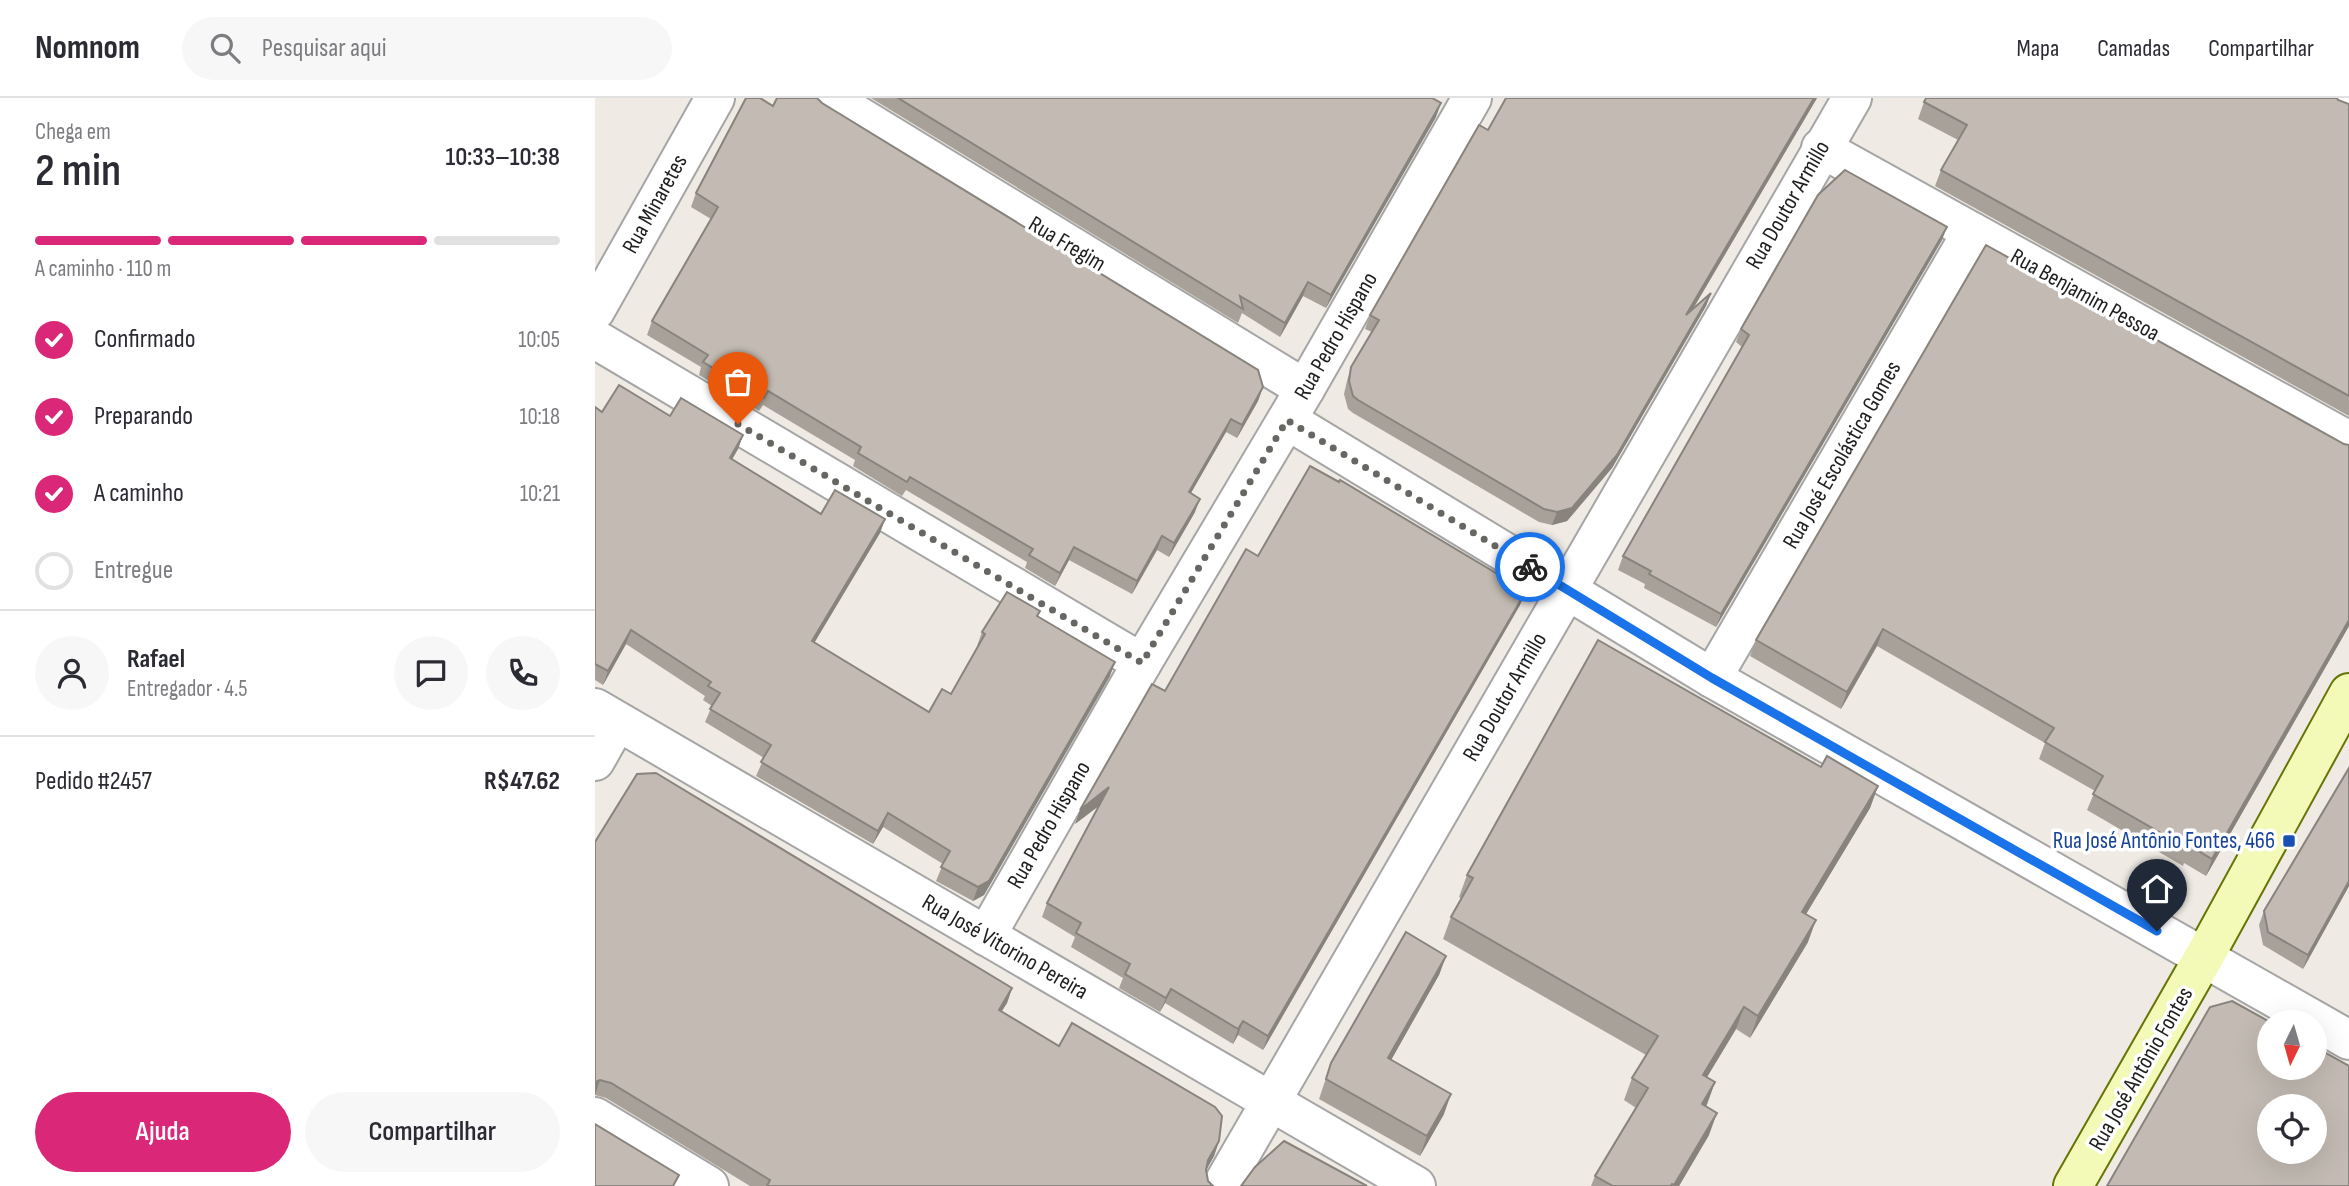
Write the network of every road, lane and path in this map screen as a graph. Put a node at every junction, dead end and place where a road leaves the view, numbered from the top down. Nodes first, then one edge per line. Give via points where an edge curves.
1 (715, 98) edge
2 (829, 98) edge
3 (1852, 98) edge
4 (2344, 98) edge
5 (1470, 99) edge
6 (2349, 101) edge
7 (1821, 148) junction
8 (1972, 232) junction
9 (595, 311) edge
10 (595, 339) edge
11 (1296, 405) junction
12 (2349, 441) edge
13 (1567, 590) junction
14 (1142, 663) junction
15 (1712, 678) junction
16 (2349, 693) edge
17 (606, 715) edge
18 (595, 761) edge
19 (986, 936) junction
20 (2204, 957) junction
21 (2349, 1040) edge
22 (1271, 1103) junction
23 (595, 1117) edge
24 (709, 1186) edge
25 (1222, 1186) edge
26 (1416, 1186) edge
27 (2073, 1186) edge

1 - 9 street, Rua Minaretes
2 - 11 street, Rua Fregim
3 - 7 street, Rua Doutor Armillo
4 - 6 street
5 - 11 street, Rua Pedro Hispano
7 - 8 street, Rua Benjamim Pessoa
7 - 13 street, Rua Doutor Armillo
8 - 12 street, Rua Benjamim Pessoa
8 - 15 street, Rua José Escolástica Gomes
10 - 14 street
11 - 13 street, Rua Fregim
11 - 14 street, Rua Pedro Hispano
13 - 15 street, Rua Fregim
13 - 22 street, Rua Doutor Armillo
14 - 19 street, Rua Pedro Hispano
15 - 20 street, Rua Fregim
16 - 20 street, Rua José Antônio Fontes
17 - 18 street
17 - 19 street, Rua José Vitorino Pereira
19 - 22 street, Rua José Vitorino Pereira
20 - 21 street, Rua Fregim
20 - 27 street, Rua José Antônio Fontes
22 - 25 street, Rua Doutor Armillo
22 - 26 street, Rua José Vitorino Pereira
23 - 24 street

